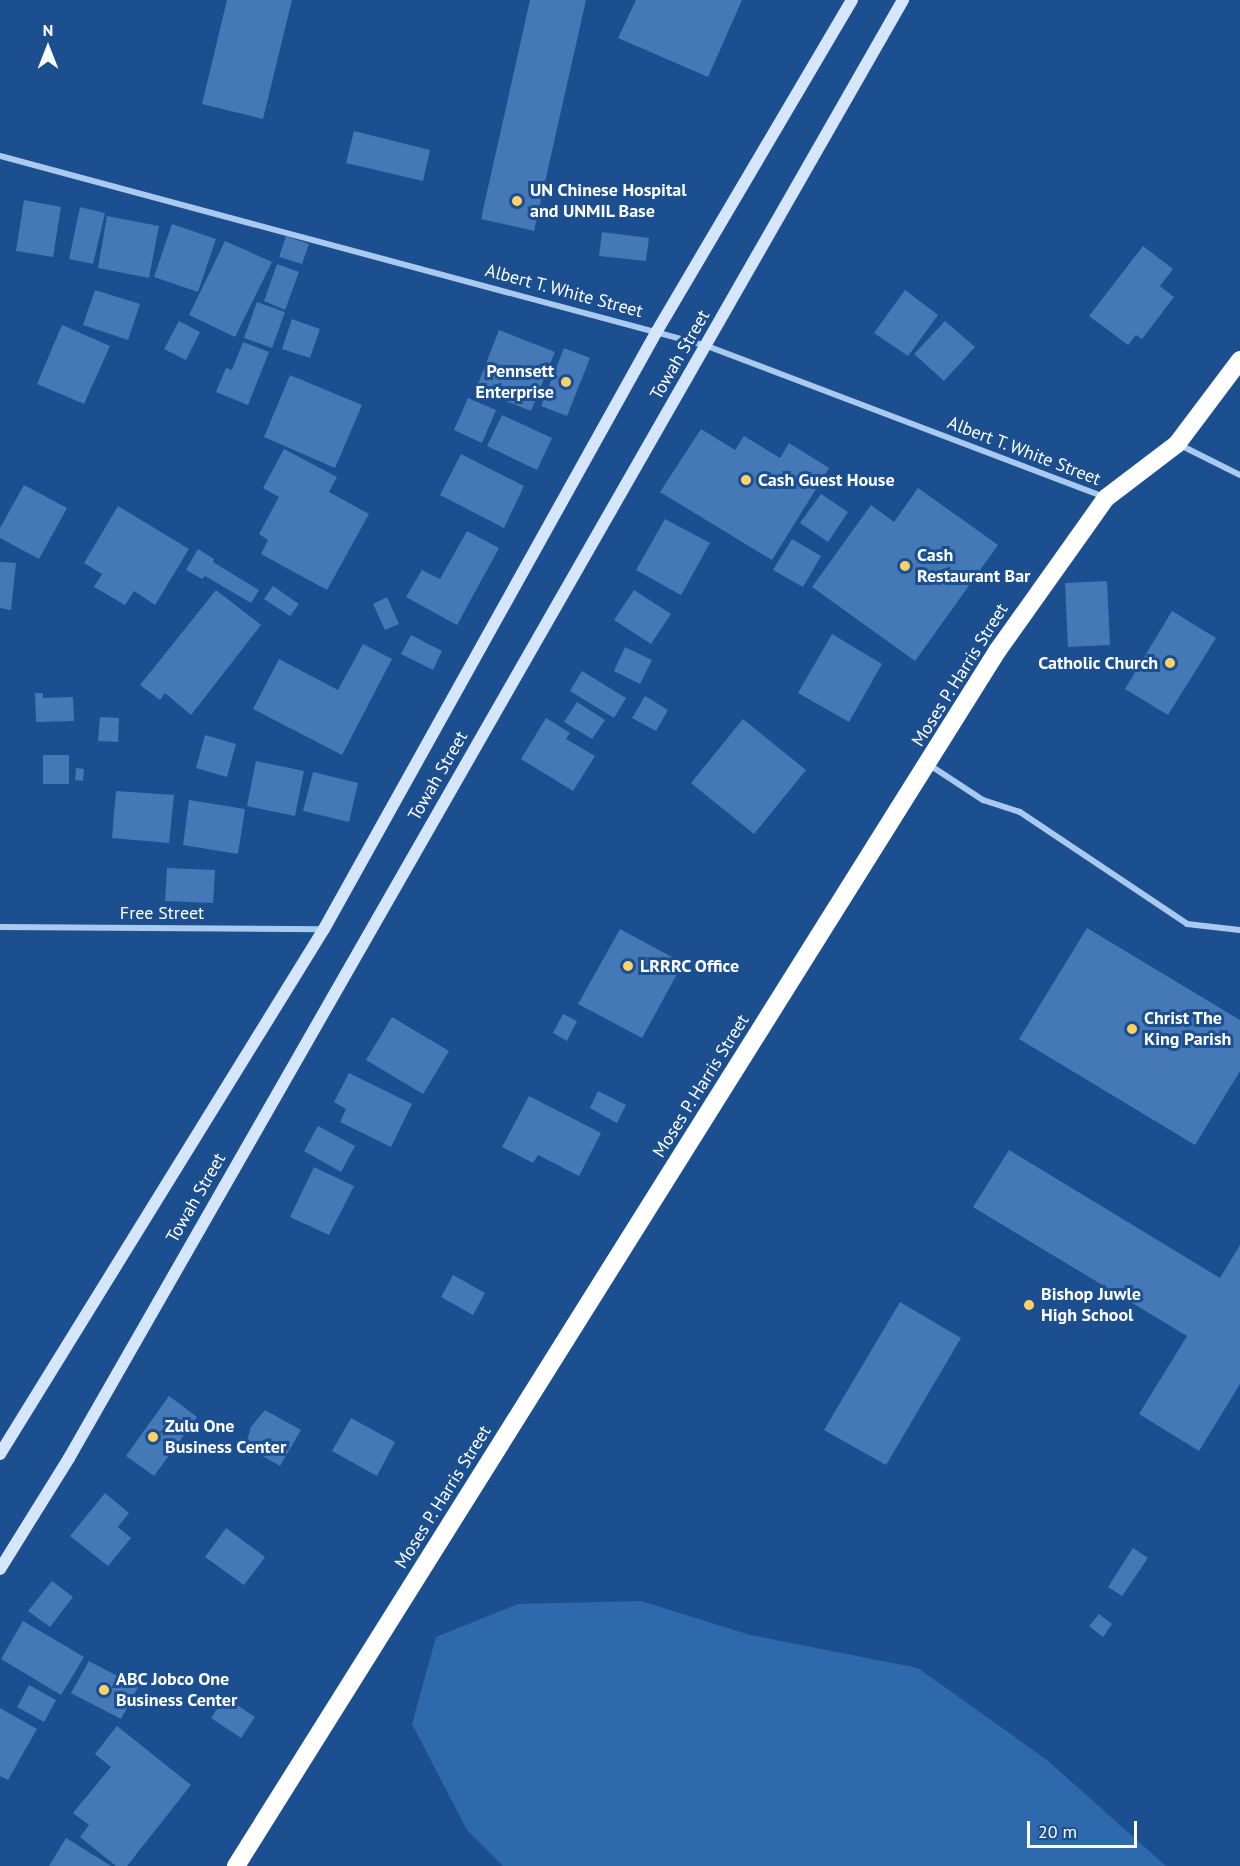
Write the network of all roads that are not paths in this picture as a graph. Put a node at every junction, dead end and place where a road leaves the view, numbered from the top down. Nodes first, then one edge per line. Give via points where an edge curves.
1 (852, 0) edge
2 (903, 0) edge
3 (0, 156) edge
4 (657, 331) junction
5 (707, 346) junction
6 (1240, 360) edge
7 (1178, 444) junction
8 (1240, 475) edge
9 (1106, 498) junction
10 (928, 764) junction
11 (0, 927) edge
12 (324, 929) junction
13 (1240, 930) edge
14 (2, 1446) edge
15 (0, 1569) edge
16 (236, 1866) edge

1 - 4 street, Towah Street
2 - 5 street, Towah Street
3 - 4 street, Albert T. White Street
4 - 5 street, Albert T. White Street
4 - 12 street, Towah Street
5 - 9 street, Albert T. White Street
5 - 15 street, Towah Street via 74,1448
6 - 7 highway, Moses P. Harris Street
7 - 8 street
7 - 9 highway, Moses P. Harris Street
9 - 10 highway, Moses P. Harris Street via 998,650
10 - 13 street via 983,800 1020,812 1187,924
10 - 16 highway, Moses P. Harris Street
11 - 12 street, Free Street
12 - 14 street, Towah Street

